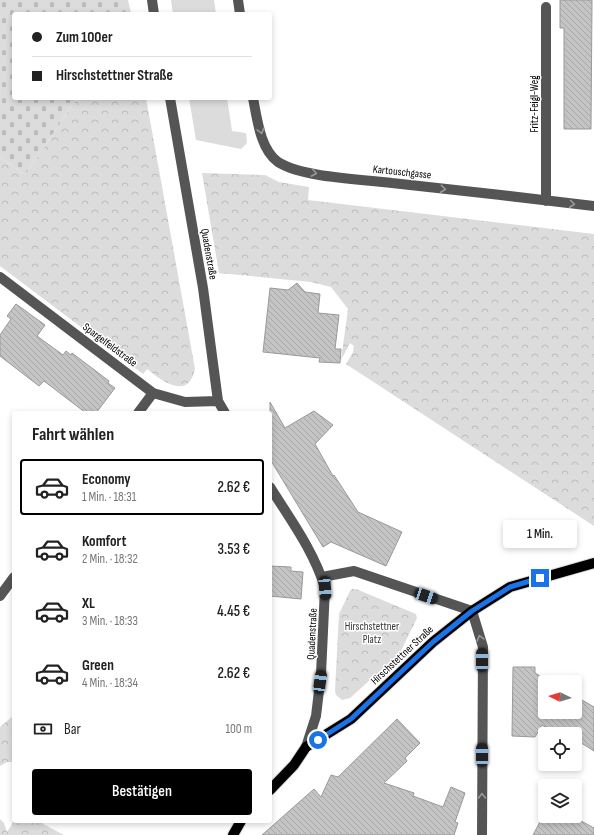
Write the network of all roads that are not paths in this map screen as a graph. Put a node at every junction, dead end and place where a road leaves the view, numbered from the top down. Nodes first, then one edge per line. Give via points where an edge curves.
1 (152, 0) edge
2 (238, 0) edge
3 (546, 7) dead end
4 (154, 12) edge
5 (240, 12) edge
6 (170, 100) edge
7 (254, 100) edge
8 (546, 200) junction
9 (594, 206) edge
10 (0, 277) edge
11 (153, 393) junction
12 (218, 401) junction
13 (140, 411) edge
14 (224, 411) edge
15 (272, 490) edge
16 (594, 563) edge
17 (322, 577) junction
18 (12, 580) edge
19 (0, 596) edge
20 (472, 611) junction
21 (306, 747) junction
22 (272, 788) edge
23 (240, 823) edge
24 (233, 835) edge
25 (482, 835) edge

1 - 4 street
2 - 5 street
3 - 8 street, Fritz-Feigl-Weg
6 - 12 street, Quadenstraße via 203,288
7 -> 8 street, Kartouschgasse via 265,144 277,161 286,165 347,178
8 -> 9 street, Kartouschgasse
10 - 11 street, Spargelfeldstraße
11 - 12 street, Spargelfeldstraße via 185,402
11 - 13 street
12 - 14 street, Quadenstraße
15 - 17 street, Quadenstraße via 305,543
16 - 20 main road, Hirschstettner Straße via 510,587
17 - 20 street via 354,571
17 - 21 street, Quadenstraße via 326,601 322,674 316,716
18 - 19 street
20 - 21 main road, Hirschstettner Straße via 433,642 351,719
25 -> 20 street via 482,647
21 - 22 main road, Hirschstettner Straße via 294,765
23 - 24 main road

